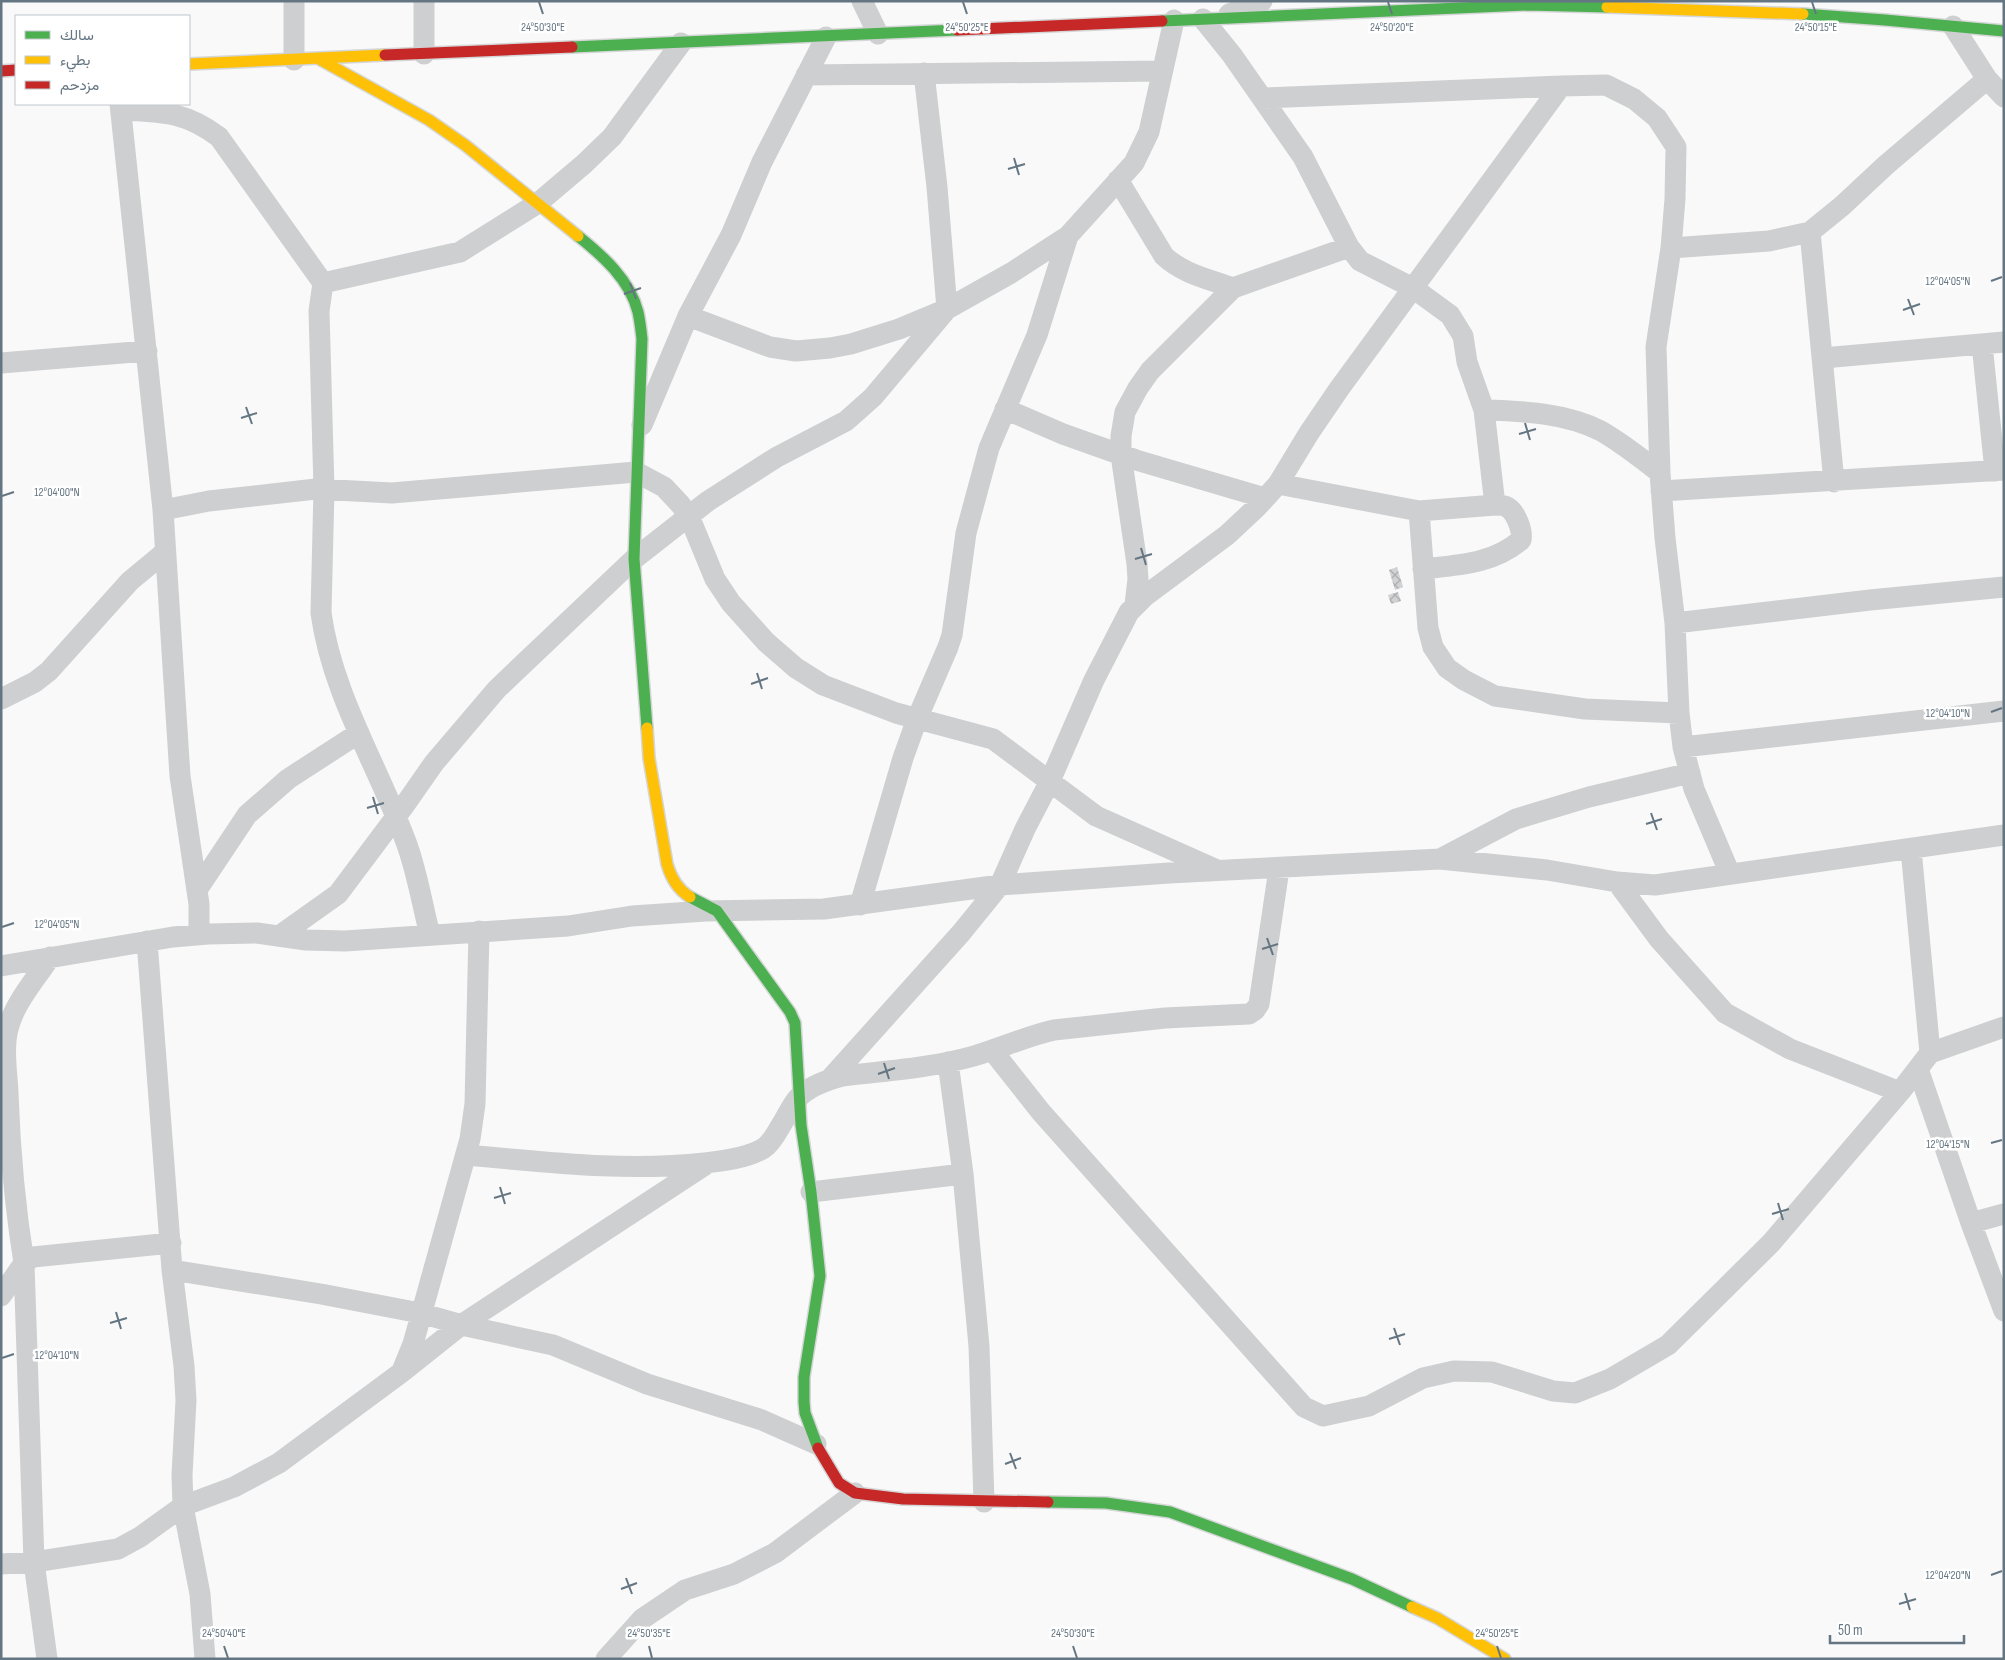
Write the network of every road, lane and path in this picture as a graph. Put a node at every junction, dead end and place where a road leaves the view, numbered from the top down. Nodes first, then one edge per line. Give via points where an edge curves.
1 (424, 1) edge
2 (862, 1) edge
3 (1262, 1) edge
4 (295, 2) edge
5 (1212, 19) junction
6 (1174, 20) junction
7 (1953, 26) junction
8 (2004, 31) edge
9 (878, 34) junction
10 (826, 37) junction
11 (681, 43) junction
12 (424, 54) junction
13 (319, 59) junction
14 (294, 60) junction
15 (190, 64) edge
16 (15, 70) edge
17 (1, 71) edge
18 (1162, 71) junction
19 (924, 73) junction
20 (806, 76) junction
21 (1987, 79) junction
22 (1561, 86) junction
23 (1263, 98) junction
24 (2004, 98) edge
25 (120, 107) edge
26 (1118, 180) junction
27 (538, 203) junction
28 (1810, 232) junction
29 (1068, 236) junction
30 (1350, 247) junction
31 (1671, 248) junction
32 (323, 283) junction
33 (1233, 288) junction
34 (1413, 288) junction
35 (947, 309) junction
36 (688, 316) junction
37 (2004, 342) edge
38 (1982, 344) junction
39 (147, 351) junction
40 (1823, 358) junction
41 (1, 363) edge
42 (1005, 409) junction
43 (1484, 410) junction
44 (637, 438) junction
45 (1121, 454) junction
46 (1999, 471) edge
47 (636, 472) junction
48 (1661, 482) junction
49 (1834, 482) junction
50 (324, 490) junction
51 (1272, 491) junction
52 (1496, 505) junction
53 (163, 510) junction
54 (1419, 511) junction
55 (689, 516) junction
56 (165, 552) junction
57 (634, 558) junction
58 (1424, 569) junction
59 (2004, 587) edge
60 (1135, 605) junction
61 (1675, 623) junction
62 (1, 699) edge
63 (2004, 711) edge
64 (1679, 713) junction
65 (917, 718) junction
66 (359, 732) junction
67 (1683, 747) junction
68 (1690, 773) junction
69 (1050, 781) junction
70 (396, 818) junction
71 (2004, 835) edge
72 (1911, 849) junction
73 (1440, 859) junction
74 (1279, 869) junction
75 (1220, 871) junction
76 (1730, 874) junction
77 (1617, 882) junction
78 (1000, 885) junction
79 (197, 890) junction
80 (860, 905) junction
81 (717, 911) junction
82 (479, 932) junction
83 (199, 934) junction
84 (430, 935) junction
85 (279, 936) junction
86 (146, 941) junction
87 (50, 957) junction
88 (1, 966) edge
89 (2004, 1027) edge
90 (992, 1050) junction
91 (1924, 1061) junction
92 (948, 1062) junction
93 (830, 1079) junction
94 (1900, 1092) junction
95 (798, 1097) junction
96 (466, 1155) junction
97 (710, 1162) junction
98 (963, 1174) junction
99 (811, 1192) junction
100 (1, 1211) edge
101 (2004, 1214) edge
102 (1971, 1223) junction
103 (19, 1227) junction
104 (170, 1243) junction
105 (24, 1263) junction
106 (172, 1270) junction
107 (1, 1296) edge
108 (2004, 1311) edge
109 (420, 1313) junction
110 (461, 1325) junction
111 (402, 1372) junction
112 (816, 1444) junction
113 (855, 1492) junction
114 (984, 1502) junction
115 (183, 1506) junction
116 (34, 1562) junction
117 (1, 1564) edge
118 (47, 1659) edge
119 (205, 1659) edge
120 (606, 1659) edge
121 (1505, 1659) edge

1 - 12 street
2 - 9 street
3 - 5 street
4 - 14 street
5 - 6 main road
5 - 7 main road via 1528,5 1681,8
5 - 23 street via 1232,55
6 - 9 main road
6 - 18 street
7 - 8 main road
7 - 21 street
9 - 10 main road
10 - 11 main road
10 - 20 street
11 - 12 main road
11 - 27 street via 612,136
12 - 13 main road
13 - 14 main road
13 - 27 main road via 429,120
14 - 15 main road
16 - 17 main road
18 - 19 street
18 - 26 street via 1149,132 1134,163
19 - 20 street
19 - 35 street
20 - 36 street via 762,162 731,235
21 - 24 street
21 - 28 street
22 - 23 street
22 - 31 street via 1606,86 1634,99 1669,133 1676,147
22 - 34 street
23 - 30 street via 1303,157
25 - 32 street via 184,116 219,136
25 - 39 street
26 - 29 street
26 - 33 street via 1164,256 1185,271
27 - 32 street via 460,252
27 - 44 main road via 604,257 619,275 638,311 642,339
28 - 31 street via 1769,241
28 - 40 street
29 - 35 street
29 - 42 street via 1036,335
30 - 33 street
30 - 34 street via 1360,261
31 - 48 street via 1656,347
32 - 50 street via 318,311
33 - 45 street via 1150,371 1138,388 1125,412
34 - 43 street via 1450,316 1463,336 1467,362
34 - 51 street via 1309,433
35 - 36 street via 851,344 803,351 770,347
35 - 55 street via 860,410 846,421 777,457
36 - 44 street
37 - 38 street
38 - 40 street
38 - 46 street
39 - 41 street
39 - 53 street
40 - 49 street
42 - 45 street
42 - 65 street via 989,448 966,533 950,641
43 - 48 street via 1568,418 1599,430 1620,442
43 - 52 street
44 - 47 main road
45 - 51 street
45 - 60 street via 1137,564
46 - 49 street
47 - 50 street via 392,493
47 - 55 street via 664,487
47 - 57 main road
48 - 49 street
48 - 61 street
50 - 53 street via 209,501
50 - 66 street via 321,613 326,646
51 - 54 street
51 - 60 street via 1227,535
52 - 54 street
52 - 58 street via 1507,506 1513,512 1522,534 1521,540 1486,561
53 - 56 street
54 - 58 street
55 - 57 street
55 - 65 street via 715,578 766,642 796,668 823,685
56 - 62 street via 130,580 49,671
56 - 79 street via 180,776
57 - 70 street via 497,689 434,763
57 - 81 main road via 650,758 667,864 678,888
58 - 64 street via 1428,628 1433,647 1447,668 1464,680 1495,696 1585,709
59 - 61 street
60 - 69 street via 1094,680
61 - 64 street
63 - 67 street
64 - 67 street
65 - 69 street via 994,739
65 - 80 street
66 - 70 street
66 - 79 street via 288,779 247,815
67 - 68 street
68 - 73 street via 1589,797 1516,819
68 - 76 street
69 - 75 street via 1103,820
69 - 78 street
70 - 84 street via 412,862
70 - 85 street via 334,899
71 - 72 street
72 - 76 street
72 - 91 street
73 - 74 street
73 - 77 street via 1547,870
74 - 75 street
74 - 90 street via 1259,1004 1255,1010 1241,1015 1165,1018 1054,1030
75 - 78 street
76 - 77 street via 1655,885
77 - 94 street via 1659,939 1725,1013 1790,1050
78 - 80 street
78 - 93 street
79 - 83 street
80 - 81 street via 824,910
81 - 82 street
81 - 95 main road via 795,1023
82 - 84 street
82 - 96 street via 475,1104
83 - 85 street via 248,932
83 - 86 street
84 - 85 street via 338,941
86 - 87 street
86 - 104 street
87 - 88 street
87 - 103 street via 17,1008 8,1027 5,1044
89 - 91 street
90 - 92 street
90 - 94 street via 1041,1112 1304,1407 1323,1416 1369,1406 1422,1378 1454,1371 1492,1372 1553,1391 1575,1393 1610,1379 1668,1345 1771,1243
91 - 94 street
91 - 102 street
92 - 93 street
92 - 98 street
93 - 95 street
95 - 97 street via 765,1147
95 - 99 main road
96 - 97 street via 586,1166 672,1166
96 - 109 street
97 - 110 street
98 - 99 street
98 - 114 street via 979,1346
99 - 112 main road via 820,1276 803,1392 805,1413
100 - 103 street
101 - 102 street
102 - 108 street
103 - 105 street
104 - 105 street via 44,1255
104 - 106 street
105 - 107 street
105 - 116 street
106 - 109 street
106 - 115 street via 186,1400
109 - 110 street
109 - 111 street
110 - 111 street
110 - 112 street via 563,1348 647,1384 762,1420
111 - 115 street via 279,1463 234,1486
112 - 113 main road via 839,1483
113 - 114 main road via 903,1499
113 - 120 street via 775,1553 734,1574 685,1590 642,1619
114 - 121 main road via 1106,1503 1170,1512 1352,1579 1437,1618
115 - 116 street via 118,1549
115 - 119 street via 200,1594
116 - 117 street
116 - 118 street

